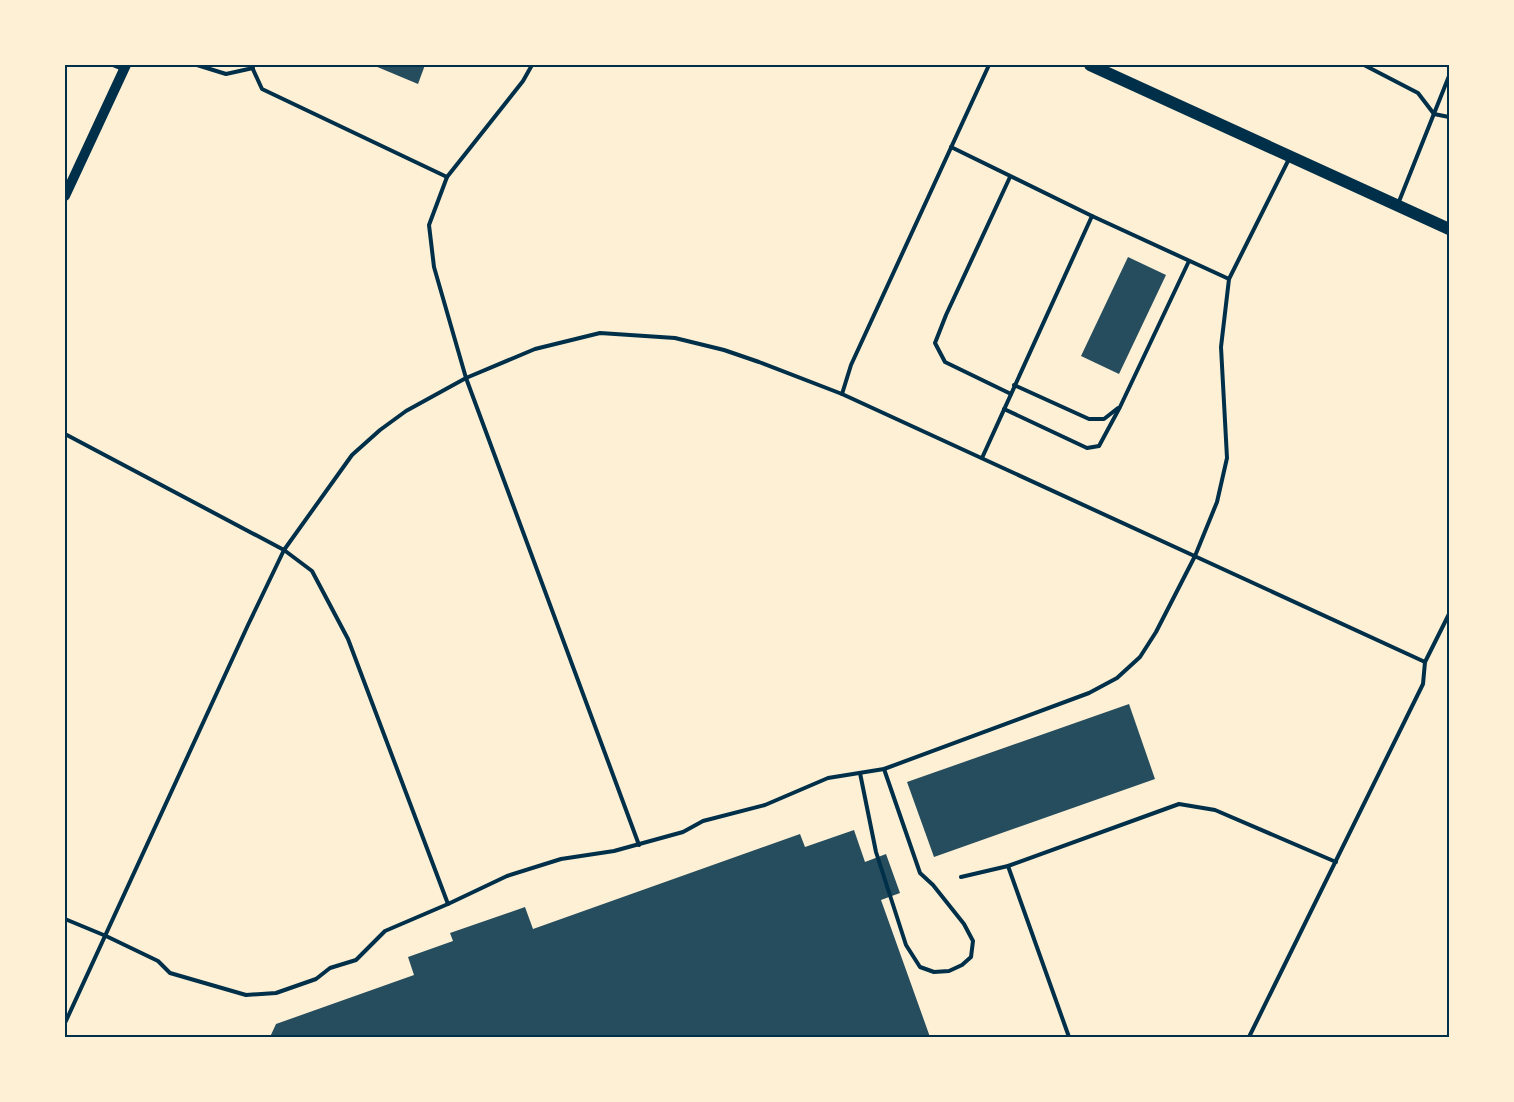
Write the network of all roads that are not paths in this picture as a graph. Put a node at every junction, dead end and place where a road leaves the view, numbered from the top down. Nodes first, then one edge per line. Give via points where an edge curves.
1 (197, 65) edge
2 (532, 65) edge
3 (989, 65) edge
4 (1090, 65) edge
5 (1364, 65) edge
6 (121, 66) edge
7 (253, 66) edge
8 (1449, 76) edge
9 (1434, 114) junction
10 (1449, 118) edge
11 (951, 147) junction
12 (1290, 157) junction
13 (447, 176) junction
14 (1010, 176) junction
15 (65, 196) edge
16 (1398, 206) junction
17 (1092, 216) junction
18 (1449, 230) edge
19 (1189, 261) junction
20 (1229, 279) junction
21 (466, 378) junction
22 (1014, 385) junction
23 (842, 394) junction
24 (1011, 394) junction
25 (1120, 407) junction
26 (1004, 409) junction
27 (65, 434) edge
28 (982, 458) junction
29 (284, 550) junction
30 (1195, 556) junction
31 (1449, 614) edge
32 (1425, 662) junction
33 (884, 769) junction
34 (860, 772) junction
35 (639, 845) junction
36 (1336, 862) junction
37 (1008, 866) junction
38 (962, 877) dead end
39 (448, 904) junction
40 (65, 919) edge
41 (106, 936) junction
42 (65, 1022) edge
43 (1069, 1037) edge
44 (1249, 1037) edge

1 - 7 lane via 226,74
2 - 13 lane via 523,81
3 - 11 lane
4 - 12 main road
5 - 9 lane via 1418,93
6 - 15 main road
7 - 13 lane via 262,89
8 - 9 lane
9 - 10 lane
9 - 16 lane
11 - 14 lane
11 - 23 lane via 851,365
12 - 16 main road
12 - 20 lane
13 - 21 lane via 429,225 434,266
14 - 17 lane
14 - 24 lane via 935,343 945,362
16 - 18 main road
17 - 19 lane
17 - 22 lane
19 - 20 lane
19 - 25 lane
20 - 30 lane via 1221,347 1227,458 1217,502
21 - 23 lane via 536,349 600,333 675,338 724,350
21 - 29 lane via 406,411 352,455
21 - 35 lane
22 - 24 lane
22 - 25 lane via 1089,420 1104,419
23 - 28 lane
24 - 26 lane
25 - 26 lane via 1099,446 1087,448
26 - 28 lane
27 - 29 lane
28 - 30 lane
29 - 39 lane via 312,571 348,639
29 - 41 lane
30 - 32 lane
30 - 33 lane via 1156,632 1140,657 1117,678 1089,693
31 - 32 lane
32 - 36 lane via 1423,684
33 - 34 lane
33 - 34 lane via 920,873 964,924 973,942 971,957 948,971 934,972 920,967 906,945 876,852
34 - 35 lane via 828,778 765,805 703,821 683,832
35 - 39 lane via 561,859 507,876
36 - 37 lane via 1215,810 1179,804
36 - 44 lane
37 - 38 lane
37 - 43 lane
39 - 41 lane via 385,931 356,960 330,968 316,979 276,993 246,995 170,973 158,961
40 - 41 lane
41 - 42 lane

